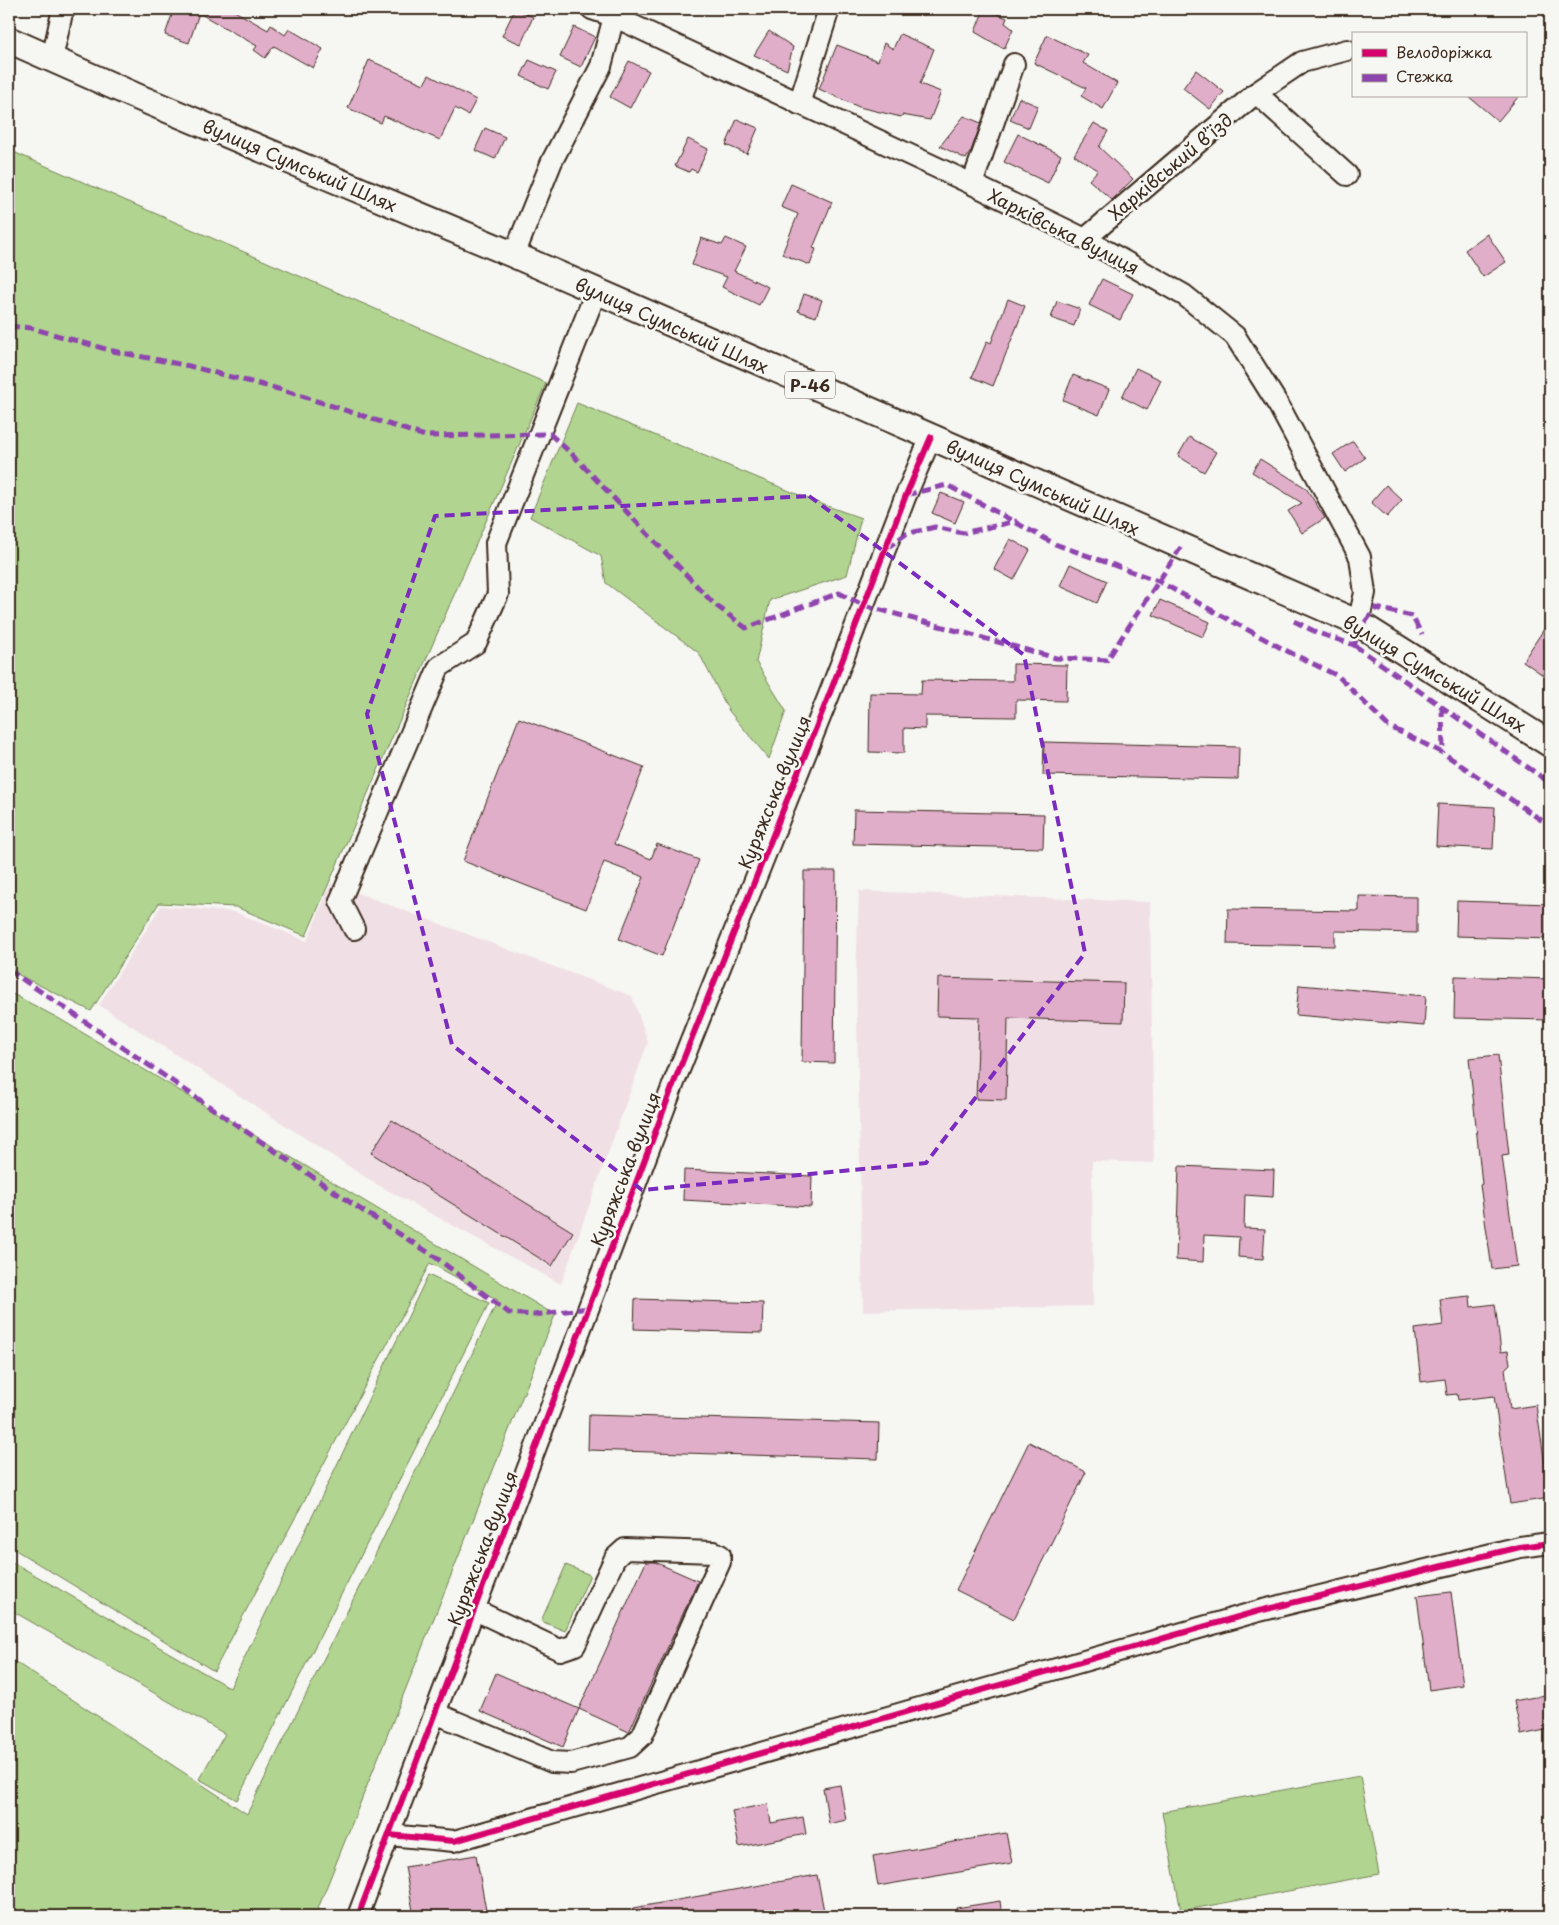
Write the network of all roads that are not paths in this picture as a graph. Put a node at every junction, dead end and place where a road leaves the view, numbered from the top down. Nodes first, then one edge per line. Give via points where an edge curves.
1 (65, 9) edge
2 (592, 9) edge
3 (829, 9) edge
4 (615, 13) edge
5 (9, 40) edge
6 (1347, 50) dead end
7 (52, 59) junction
8 (1014, 64) dead end
9 (1256, 93) junction
10 (799, 104) junction
11 (1347, 175) dead end
12 (972, 184) junction
13 (1085, 239) junction
14 (514, 255) junction
15 (596, 292) junction
16 (931, 437) junction
17 (1358, 623) junction
18 (1550, 744) edge
19 (354, 929) dead end
20 (1550, 1543) edge
21 (475, 1610) junction
22 (435, 1713) junction
23 (388, 1835) junction
24 (358, 1916) edge

1 - 7 street
2 - 4 street, Харківська вулиця
3 - 10 street
4 - 10 street, Харківська вулиця
4 - 14 street via 601,66 552,161
5 - 7 main road, Р-46
6 - 9 street, Харківський в’їзд via 1302,62
7 - 14 main road, вулиця Сумський Шлях / Р-46
8 - 12 street
9 - 11 street
9 - 13 street, Харківський в’їзд
10 - 12 street, Харківська вулиця
12 - 13 street, Харківська вулиця
13 - 17 street, Харківська вулиця via 1184,295 1235,336 1279,406 1360,557 1365,593
14 - 15 main road, вулиця Сумський Шлях / Р-46
15 - 16 main road, вулиця Сумський Шлях / Р-46
15 - 19 street via 496,543 498,594 476,643 439,667 340,901
16 - 17 main road, вулиця Сумський Шлях / Р-46
16 - 21 street, Куряжська вулиця via 675,1080
17 - 18 main road, вулиця Сумський Шлях / Р-46
20 - 23 street via 1520,1547 1259,1611 454,1841
21 - 22 street, Куряжська вулиця
21 - 22 street via 560,1650 576,1645 615,1558 625,1549 714,1552 720,1555 720,1562 642,1736 630,1747 571,1763 552,1762
22 - 23 street, Куряжська вулиця
23 - 24 street, Куряжська вулиця

